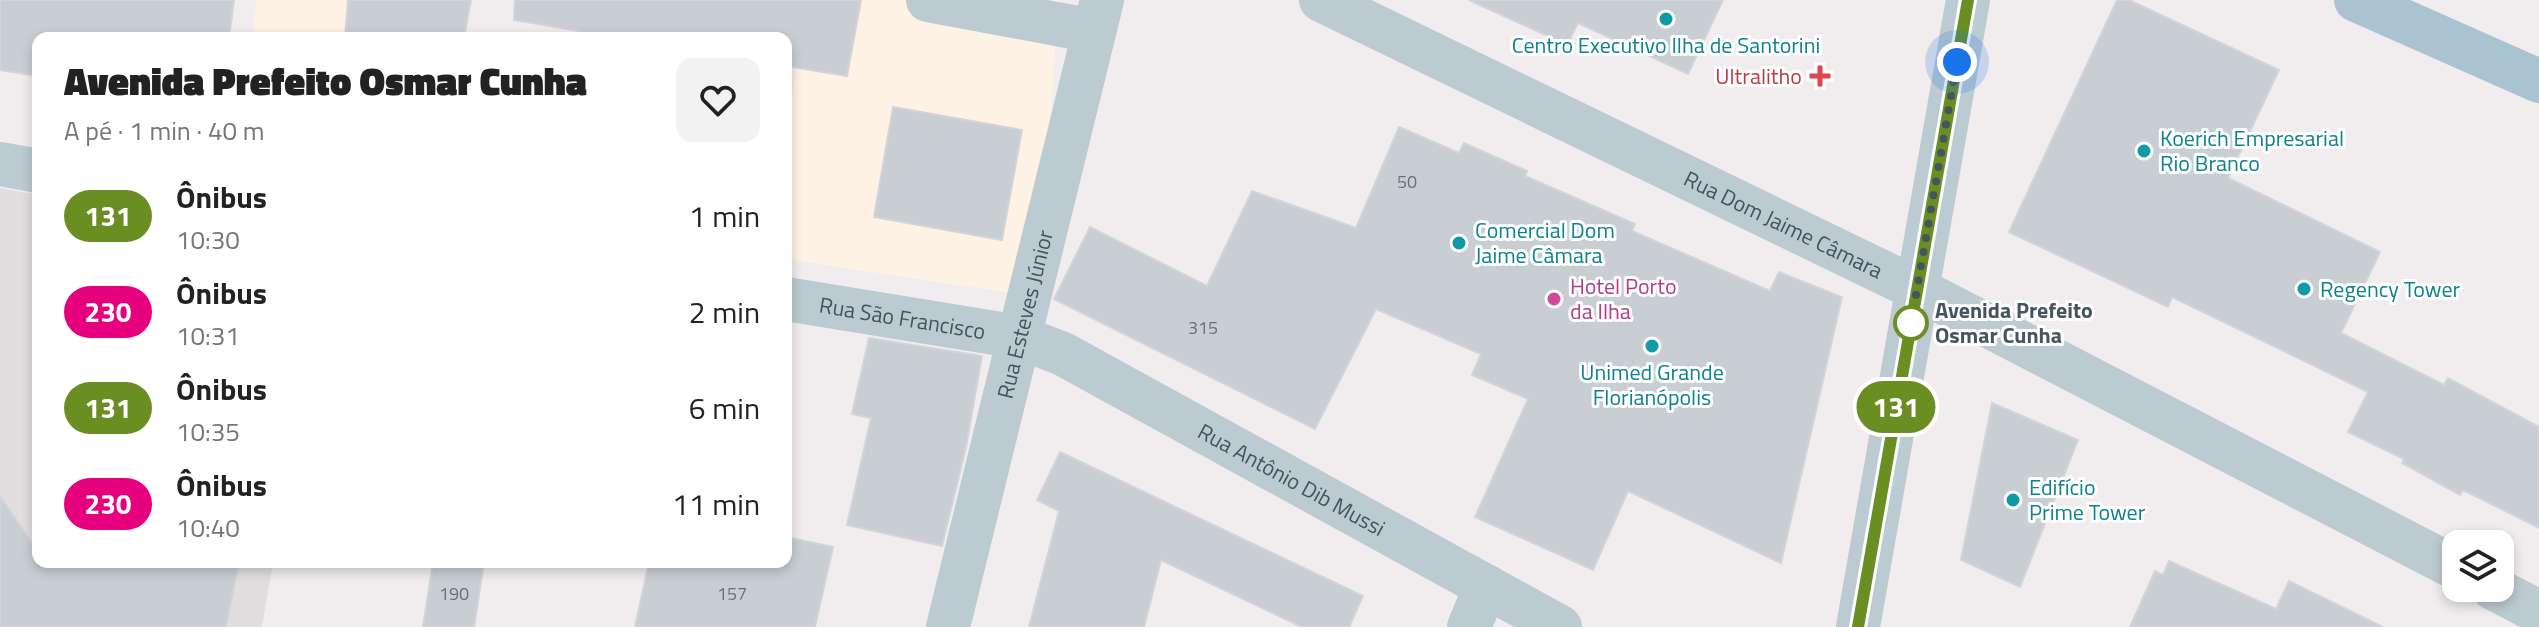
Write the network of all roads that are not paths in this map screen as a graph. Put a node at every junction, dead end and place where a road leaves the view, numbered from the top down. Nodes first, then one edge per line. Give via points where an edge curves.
1 (928, 0) edge
2 (1321, 0) edge
3 (1968, 0) edge
4 (2356, 0) edge
5 (1098, 15) edge
6 (2539, 81) edge
7 (0, 164) edge
8 (32, 170) edge
9 (1917, 289) junction
10 (792, 300) edge
11 (1019, 337) junction
12 (2442, 561) edge
13 (1486, 586) junction
14 (2514, 599) edge
15 (2539, 612) edge
16 (948, 627) edge
17 (1469, 627) edge
18 (1560, 627) edge
19 (1858, 627) edge

1 - 5 street
2 - 9 street, Rua Dom Jaime Câmara
3 - 9 street
4 - 6 main road
5 - 11 street, Rua Esteves Júnior
7 - 8 street
9 - 12 street, Rua Dom Jaime Câmara
9 - 19 street
10 - 11 street, Rua São Francisco
11 - 13 street, Rua Antônio Dib Mussi via 1063,354
11 - 16 street, Rua Esteves Júnior
13 - 17 street
13 - 18 street, Rua Antônio Dib Mussi
14 - 15 street

